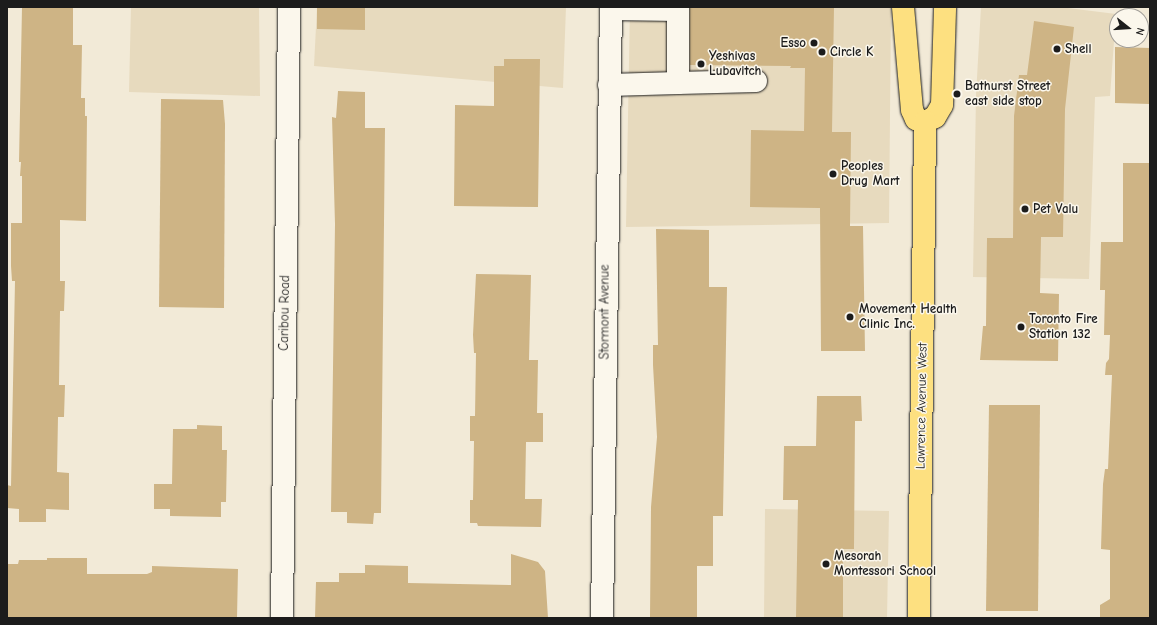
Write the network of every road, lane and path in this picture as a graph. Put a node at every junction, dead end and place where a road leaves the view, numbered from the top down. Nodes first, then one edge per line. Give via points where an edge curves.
1 (289, 7) edge
2 (903, 7) edge
3 (945, 7) edge
4 (611, 8) edge
5 (756, 81) dead end
6 (678, 83) junction
7 (609, 85) junction
8 (925, 122) junction
9 (282, 618) edge
10 (602, 618) edge
11 (920, 618) edge

1 - 9 street, Caribou Road
2 - 8 main road via 912,110 916,118
3 - 8 main road via 942,105 935,117
4 - 6 street via 678,10
4 - 7 street, Stormont Avenue
5 - 6 street
6 - 7 street
7 - 10 street, Stormont Avenue
8 - 11 main road, Lawrence Avenue West

